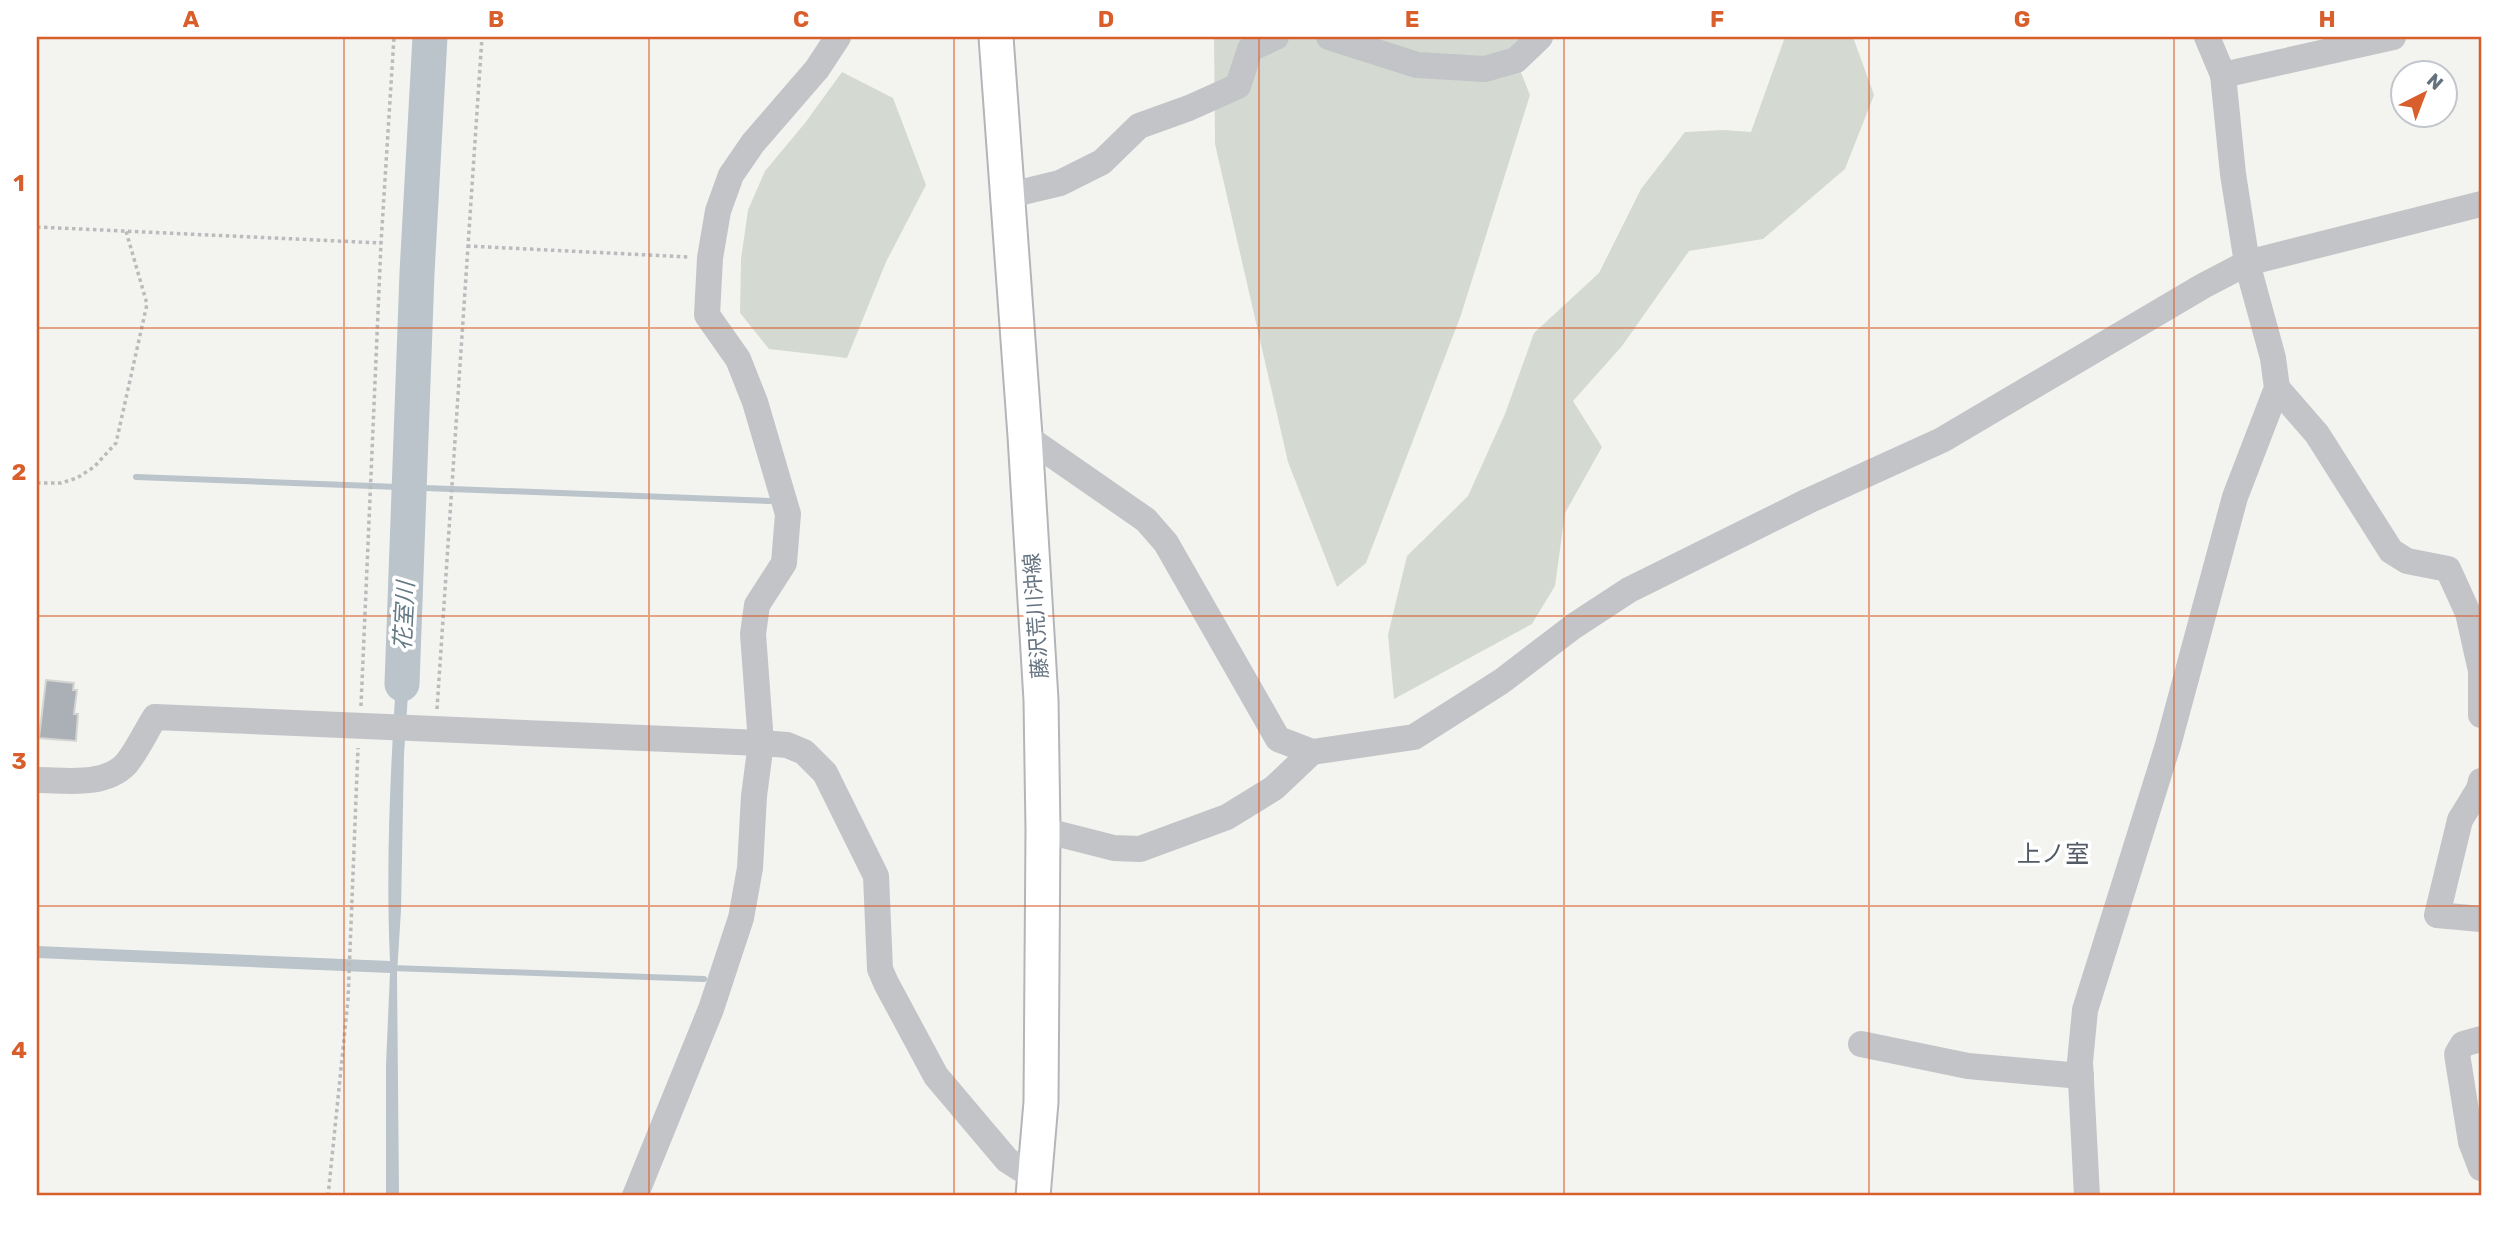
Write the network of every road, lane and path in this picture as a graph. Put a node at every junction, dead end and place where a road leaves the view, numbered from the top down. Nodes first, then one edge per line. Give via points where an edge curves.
1 (394, 37) edge
2 (482, 37) edge
3 (838, 37) edge
4 (996, 37) edge
5 (1276, 37) edge
6 (1329, 37) edge
7 (1540, 37) edge
8 (2207, 37) edge
9 (2393, 37) edge
10 (2223, 75) junction
11 (1006, 196) junction
12 (2481, 204) edge
13 (37, 227) edge
14 (126, 231) junction
15 (381, 243) junction
16 (467, 246) junction
17 (710, 258) junction
18 (2247, 264) junction
19 (2277, 388) junction
20 (1025, 436) junction
21 (37, 483) edge
22 (371, 494) dead end
23 (2481, 671) edge
24 (2481, 715) edge
25 (432, 727) junction
26 (761, 743) junction
27 (1312, 752) junction
28 (37, 780) edge
29 (2481, 780) edge
30 (1043, 830) junction
31 (2481, 919) edge
32 (349, 957) dead end
33 (2481, 1039) edge
34 (1861, 1044) dead end
35 (2081, 1076) junction
36 (2481, 1168) edge
37 (1035, 1185) edge
38 (328, 1196) edge
39 (635, 1196) edge
40 (2087, 1196) edge

1 - 15 path
2 - 16 path
3 - 17 street via 731,176 718,211
4 - 11 main road, 藤沢荒川沖線
5 - 11 street via 1250,49 1238,86 1139,126 1102,162 1060,183
6 - 7 street via 1417,65 1485,69 1516,60
8 - 10 street
9 - 10 street
10 - 18 street
11 - 20 main road, 藤沢荒川沖線
12 - 18 street
13 - 14 path
14 - 15 path
14 - 21 path via 146,304 116,443 94,467 76,478
15 - 22 path
16 - 17 path
16 - 25 path
17 - 26 street via 707,315 738,359 788,514 783,563 757,605 753,634
18 - 19 street
18 - 27 street via 1942,440 1629,590 1415,737
19 - 23 street via 2317,434 2390,551 2407,561 2448,569 2468,613
19 - 35 street via 2235,497 2168,745 2085,1010
20 - 27 street via 1146,520 1166,543 1278,739
20 - 30 main road, 藤沢荒川沖線 via 1041,700
23 - 24 street
25 - 26 street
25 - 28 street via 155,717 126,763 113,774 98,780
26 - 37 street via 804,752 825,773 876,876 880,969 886,983 936,1076 1007,1160
26 - 39 street via 741,918 711,1009
27 - 30 street via 1274,788 1227,817 1140,849 1114,848
29 - 31 street via 2460,820 2437,915
30 - 37 main road, 藤沢荒川沖線 via 1041,1102
32 - 38 path
33 - 36 street via 2463,1044 2457,1054 2471,1142
34 - 35 street via 1968,1066
35 - 40 street

